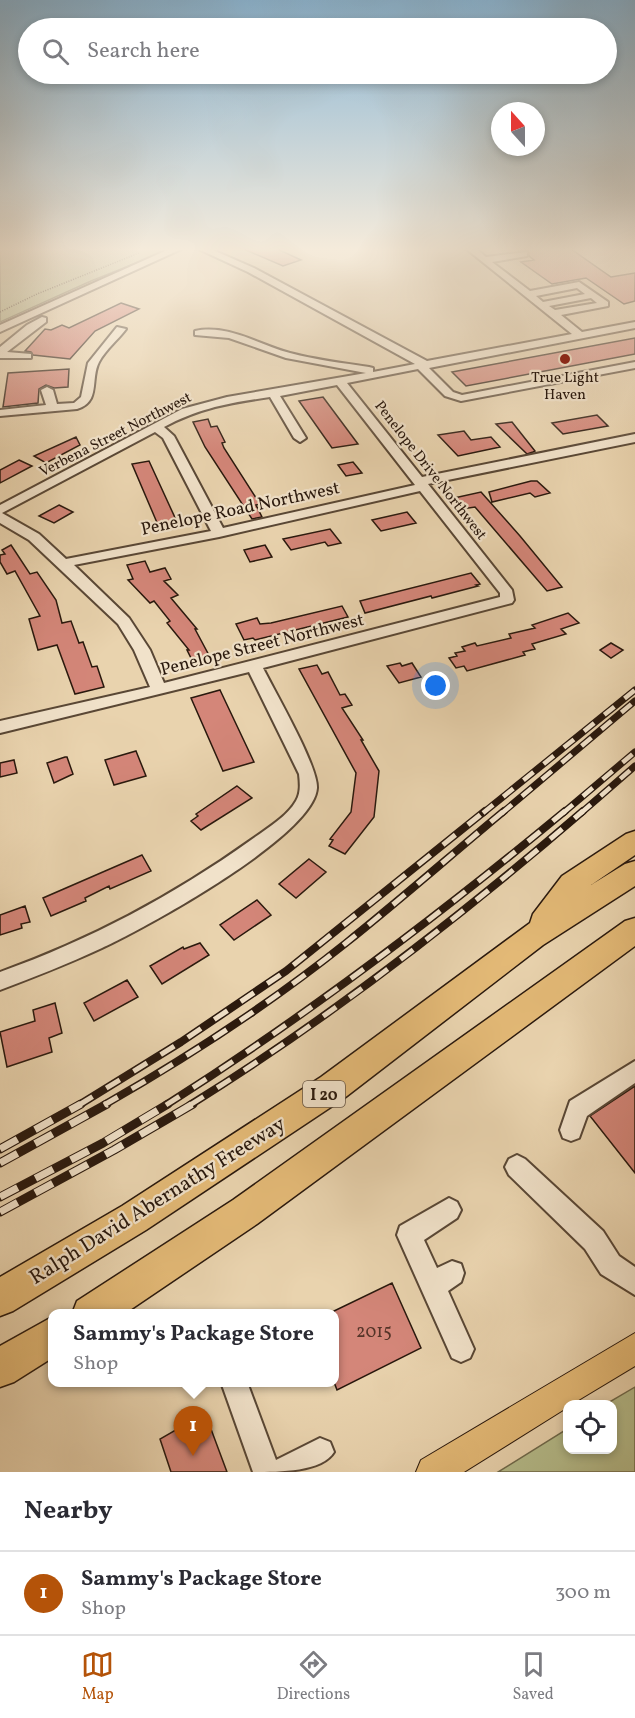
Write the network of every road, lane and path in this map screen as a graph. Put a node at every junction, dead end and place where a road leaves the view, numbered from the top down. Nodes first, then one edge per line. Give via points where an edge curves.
1 (29, 316) edge
2 (50, 316) edge
3 (333, 316) edge
4 (554, 316) edge
5 (635, 325) edge
6 (0, 329) edge
7 (121, 329) dead end
8 (200, 333) dead end
9 (581, 336) junction
10 (0, 354) edge
11 (27, 356) dead end
12 (635, 365) edge
13 (423, 366) junction
14 (594, 373) junction
15 (378, 374) junction
16 (340, 381) junction
17 (604, 382) dead end
18 (47, 390) dead end
19 (273, 393) junction
20 (54, 408) junction
21 (0, 413) edge
22 (156, 427) junction
23 (300, 438) dead end
24 (635, 438) edge
25 (420, 484) junction
26 (0, 510) edge
27 (0, 517) edge
28 (219, 533) junction
29 (65, 563) junction
30 (496, 579) joint
31 (254, 666) junction
32 (159, 690) junction
33 (0, 727) edge
34 (635, 841) edge
35 (635, 872) edge
36 (635, 930) edge
37 (533, 936) junction
38 (0, 981) edge
39 (635, 1071) edge
40 (571, 1130) dead end
41 (517, 1167) dead end
42 (449, 1210) dead end
43 (635, 1282) edge
44 (0, 1298) edge
45 (98, 1309) edge
46 (48, 1338) edge
47 (635, 1348) edge
48 (461, 1349) dead end
49 (0, 1368) edge
50 (235, 1387) edge
51 (320, 1452) dead end
52 (267, 1472) edge
53 (282, 1472) edge
54 (433, 1472) edge

1 - 6 street
2 - 10 street via 37,322
3 - 13 street
4 - 9 street
5 - 9 street, Verbena Street Northwest
7 - 20 street via 91,368 86,401
8 - 15 street via 240,336 277,353
9 - 13 street, Verbena Street Northwest
10 - 11 street
12 - 14 street
13 - 14 street via 449,394 461,398
13 - 15 street, Verbena Street Northwest
14 - 17 street
15 - 16 street, Verbena Street Northwest
16 - 19 street, Verbena Street Northwest
16 - 25 street, Penelope Drive Northwest
18 - 20 street
19 - 22 street, Verbena Street Northwest via 211,403
19 - 23 street
20 - 21 street
22 - 26 street, Verbena Street Northwest
22 - 28 street via 168,436
24 - 25 street, Penelope Road Northwest
25 - 28 street, Penelope Road Northwest
25 - 30 street, Penelope Drive Northwest
27 - 29 street via 34,537
28 - 29 street, Penelope Road Northwest
29 - 32 street via 124,621
30 - 31 street, Penelope Street Northwest via 507,593 507,600 502,603
31 - 32 street, Penelope Street Northwest
31 - 38 street via 308,774 309,792 302,808 220,872 126,927
32 - 33 street, Penelope Street Northwest
34 - 37 highway via 572,884
35 - 37 highway, Ralph David Abernathy Freeway / I 20
36 - 45 highway via 245,1212
37 - 44 highway, Ralph David Abernathy Freeway / I 20 via 332,1088 134,1218
39 - 40 street via 578,1109
41 - 43 street via 594,1240 610,1265
42 - 48 street via 409,1235 442,1280
46 - 49 highway
47 - 54 main road
50 - 52 street
51 - 53 street

